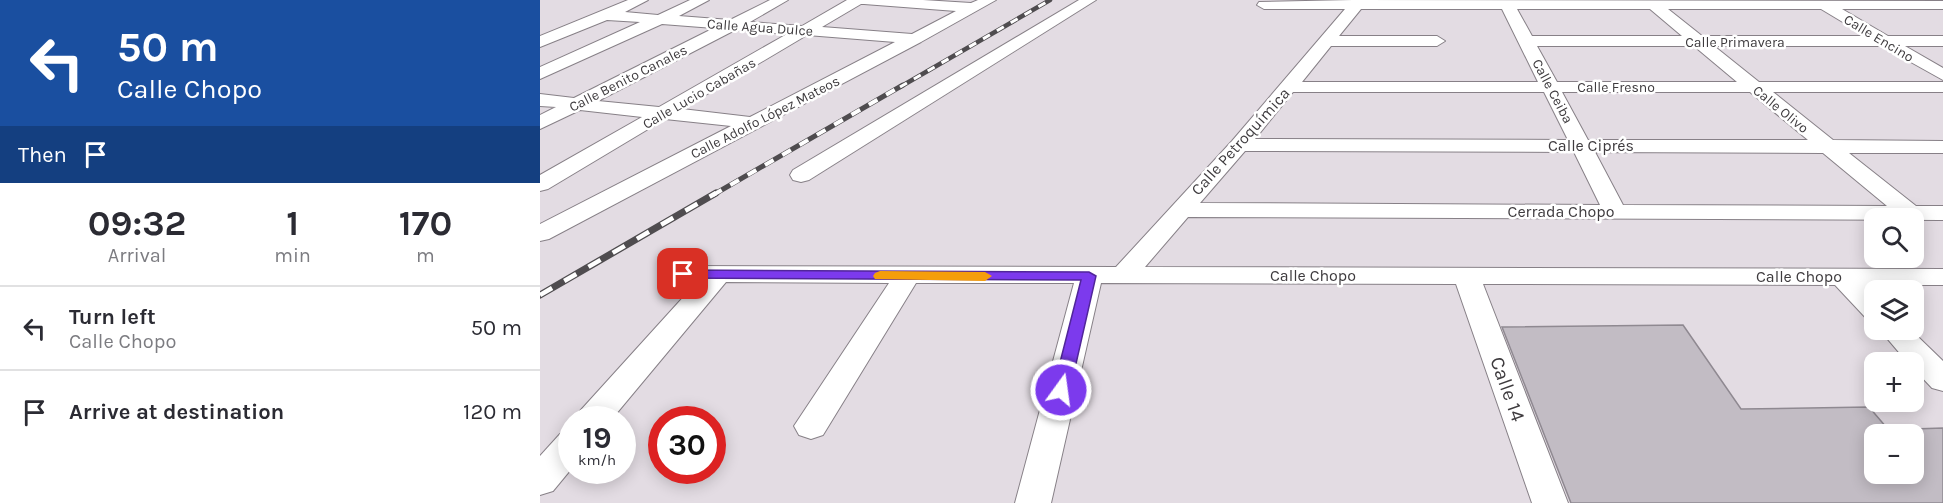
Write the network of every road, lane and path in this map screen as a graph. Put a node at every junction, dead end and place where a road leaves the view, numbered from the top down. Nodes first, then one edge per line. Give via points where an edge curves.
1 (641, 0) edge
2 (702, 0) edge
3 (781, 0) edge
4 (857, 0) edge
5 (864, 0) edge
6 (1089, 0) edge
7 (1359, 2) edge
8 (1506, 2) edge
9 (1650, 2) edge
10 (1820, 2) edge
11 (981, 4) edge
12 (1264, 5) dead end
13 (1943, 5) edge
14 (604, 15) junction
15 (659, 19) junction
16 (733, 25) junction
17 (806, 31) junction
18 (915, 39) junction
19 (1437, 40) dead end
20 (1326, 41) junction
21 (1527, 41) junction
22 (1886, 41) junction
23 (1943, 41) edge
24 (540, 42) edge
25 (1698, 42) junction
26 (540, 74) edge
27 (1943, 75) edge
28 (1289, 87) junction
29 (1551, 87) junction
30 (1754, 87) junction
31 (1943, 87) edge
32 (540, 100) edge
33 (578, 104) junction
34 (665, 113) junction
35 (540, 123) edge
36 (754, 123) junction
37 (1239, 145) junction
38 (1582, 145) junction
39 (1827, 146) junction
40 (1943, 147) edge
41 (801, 175) dead end
42 (540, 184) edge
43 (1904, 208) edge
44 (1179, 210) junction
45 (1615, 211) junction
46 (1864, 213) edge
47 (1924, 213) edge
48 (1943, 213) edge
49 (540, 234) edge
50 (683, 274) dead end
51 (719, 274) junction
52 (1466, 275) junction
53 (907, 276) junction
54 (1089, 276) junction
55 (1122, 276) junction
56 (1841, 276) junction
57 (1943, 277) edge
58 (1864, 299) edge
59 (1904, 340) edge
60 (1943, 380) edge
61 (604, 406) edge
62 (812, 426) dead end
63 (558, 460) edge
64 (540, 480) edge
65 (1033, 503) edge
66 (1550, 503) edge

1 - 14 street
2 - 15 street
3 - 16 street, Calle Benito Canales
4 - 17 street, Calle Lucio Cabañas
5 - 11 street
6 - 41 street
7 - 8 street
7 - 12 street
7 - 20 street, Calle Petroquímica
8 - 9 street
8 - 21 street, Calle Ceiba
9 - 10 street
9 - 25 street, Calle Olivo
10 - 13 street
10 - 22 street, Calle Encino
11 - 18 street, Calle Adolfo López Mateos
14 - 15 street, Calle Agua Dulce
14 - 24 street
15 - 16 street, Calle Agua Dulce
15 - 26 street
16 - 17 street, Calle Agua Dulce
16 - 33 street, Calle Benito Canales
17 - 18 street, Calle Agua Dulce
17 - 34 street, Calle Lucio Cabañas
18 - 36 street, Calle Adolfo López Mateos
19 - 20 street
20 - 28 street, Calle Petroquímica
21 - 25 street, Calle Primavera
21 - 29 street, Calle Ceiba
22 - 23 street, Calle Primavera
22 - 25 street, Calle Primavera
22 - 27 street, Calle Encino
25 - 30 street, Calle Olivo
28 - 29 street, Calle Fresno
28 - 37 street, Calle Petroquímica
29 - 30 street, Calle Fresno
29 - 38 street, Calle Ceiba
30 - 31 street, Calle Fresno
30 - 39 street, Calle Olivo
32 - 33 street
33 - 34 street
33 - 35 street, Calle Benito Canales
34 - 36 street
34 - 42 street, Calle Lucio Cabañas
36 - 49 street, Calle Adolfo López Mateos
37 - 38 street, Calle Ciprés
37 - 44 street, Calle Petroquímica
38 - 39 street, Calle Ciprés
38 - 45 street, Calle Ceiba
39 - 40 street, Calle Ciprés
39 - 43 street, Calle Olivo
44 - 45 street, Cerrada Chopo
44 - 55 street, Calle Petroquímica
45 - 46 street, Cerrada Chopo
47 - 48 street, Cerrada Chopo
50 - 51 street, Calle Chopo
51 - 53 street, Calle Chopo
51 - 61 street
52 - 55 street, Calle Chopo
52 - 56 street, Calle Chopo
52 - 66 street, Calle 14
53 - 54 street, Calle Chopo
53 - 62 street
54 - 55 street, Calle Chopo
54 - 65 street
56 - 57 street, Calle Chopo
56 - 58 street
59 - 60 street
63 - 64 street

